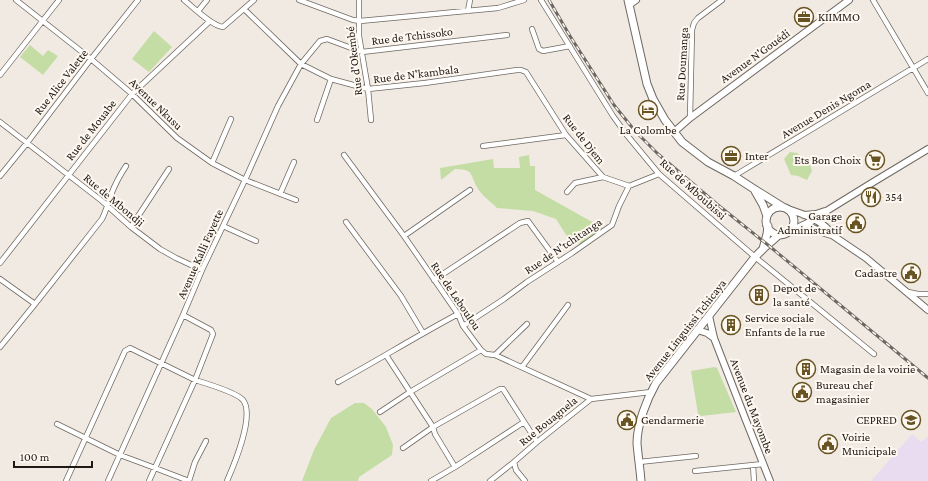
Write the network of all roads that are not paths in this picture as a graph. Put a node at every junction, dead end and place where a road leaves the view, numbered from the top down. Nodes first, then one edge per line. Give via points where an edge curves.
1 (16, 0) edge
2 (59, 0) edge
3 (138, 0) edge
4 (184, 0) edge
5 (207, 0) edge
6 (254, 0) edge
7 (299, 0) edge
8 (359, 0) edge
9 (470, 0) edge
10 (524, 0) edge
11 (541, 0) edge
12 (636, 0) edge
13 (722, 0) edge
14 (849, 0) edge
15 (873, 0) edge
16 (629, 3) edge
17 (244, 9) junction
18 (198, 11) junction
19 (468, 11) junction
20 (42, 20) junction
21 (210, 21) junction
22 (360, 21) junction
23 (532, 29) dead end
24 (507, 34) dead end
25 (320, 41) joint
26 (570, 46) junction
27 (362, 52) junction
28 (91, 59) junction
29 (928, 59) edge
30 (301, 64) junction
31 (914, 68) junction
32 (521, 70) joint
33 (0, 75) edge
34 (331, 79) junction
35 (368, 89) junction
36 (928, 93) edge
37 (132, 94) junction
38 (690, 118) junction
39 (231, 119) dead end
40 (317, 120) dead end
41 (371, 120) dead end
42 (0, 122) edge
43 (674, 132) junction
44 (566, 135) junction
45 (27, 143) junction
46 (482, 146) dead end
47 (928, 149) edge
48 (344, 155) dead end
49 (294, 162) dead end
50 (212, 163) junction
51 (126, 166) dead end
52 (169, 169) dead end
53 (659, 174) junction
54 (69, 175) junction
55 (0, 176) edge
56 (734, 176) junction
57 (602, 177) junction
58 (245, 180) junction
59 (629, 186) junction
60 (470, 190) dead end
61 (754, 190) junction
62 (567, 192) dead end
63 (280, 194) junction
64 (296, 200) dead end
65 (107, 206) junction
66 (786, 208) junction
67 (828, 210) junction
68 (803, 215) junction
69 (768, 216) junction
70 (816, 220) junction
71 (346, 222) dead end
72 (224, 226) junction
73 (768, 226) junction
74 (799, 227) junction
75 (131, 228) junction
76 (827, 229) junction
77 (789, 231) junction
78 (780, 234) junction
79 (832, 235) junction
80 (404, 236) junction
81 (256, 241) dead end
82 (763, 249) junction
83 (755, 257) junction
84 (558, 262) junction
85 (0, 263) edge
86 (202, 270) junction
87 (0, 279) edge
88 (434, 280) junction
89 (907, 292) junction
90 (928, 294) edge
91 (35, 304) junction
92 (568, 305) dead end
93 (927, 309) edge
94 (458, 314) junction
95 (183, 315) junction
96 (709, 316) junction
97 (527, 324) dead end
98 (463, 326) junction
99 (697, 330) junction
100 (423, 333) junction
101 (714, 338) junction
102 (0, 347) edge
103 (481, 350) junction
104 (874, 354) dead end
105 (386, 355) junction
106 (496, 355) junction
107 (161, 364) junction
108 (522, 367) junction
109 (195, 380) junction
110 (338, 382) dead end
111 (410, 392) junction
112 (651, 392) junction
113 (591, 399) junction
114 (380, 412) dead end
115 (524, 422) junction
116 (57, 424) dead end
117 (433, 427) junction
118 (86, 439) junction
119 (206, 441) dead end
120 (537, 442) junction
121 (403, 448) dead end
122 (120, 455) junction
123 (696, 456) dead end
124 (514, 462) junction
125 (639, 462) junction
126 (763, 464) junction
127 (753, 465) junction
128 (155, 468) junction
129 (455, 468) junction
130 (695, 471) dead end
131 (66, 481) edge
132 (108, 481) edge
133 (149, 481) edge
134 (189, 481) edge
135 (227, 481) edge
136 (431, 481) edge
137 (490, 481) edge
138 (525, 481) edge
139 (641, 481) edge
140 (754, 481) edge
141 (770, 481) edge

1 - 20 street, Avenue Nkusu
2 - 20 street
3 - 28 street, Rue Alice Valette
4 - 18 street
5 - 18 street
6 - 17 street
7 - 22 street
8 - 22 street, Rue d'Okembé
9 - 19 street
10 - 19 street via 498,8
11 - 26 street, Rue de Mboubissi
12 - 16 street
13 - 38 street, Rue Doumanga via 698,18 692,30
14 - 38 street, Avenue N'Gouédi
15 - 31 street
16 - 43 main road via 647,84 653,100
17 - 21 street via 223,27
17 - 30 street, Rue de N'kambala
18 - 21 street
19 - 22 street
20 - 28 street, Avenue Nkusu
20 - 33 street
21 - 37 street, Rue de Mouabe
22 - 27 street, Rue d'Okembé
23 - 26 street via 539,50
24 - 27 street, Rue de Tchissoko
25 - 27 street, Rue de Tchissoko via 327,40
25 - 30 street, Avenue Kalli Fayette
26 - 53 street, Rue de Mboubissi via 613,116
27 - 35 street, Rue d'Okembé
28 - 37 street, Avenue Nkusu
28 - 45 street, Rue Alice Valette
29 - 31 street, Avenue Denis Ngoma
30 - 34 street, Rue de N'kambala
30 - 58 street, Avenue Kalli Fayette via 278,106
31 - 36 street
31 - 56 street, Avenue Denis Ngoma
32 - 35 street, Rue de N'kambala
32 - 44 street, Rue de Djem via 526,72
34 - 35 street, Rue de N'kambala
34 - 40 street
35 - 41 street, Rue d'Okembé
37 - 50 street, Avenue Nkusu via 177,138
37 - 54 street, Rue de Mouabe
38 - 43 street, Avenue N'Gouédi
39 - 50 street
42 - 45 street, Rue de Mbondji
43 - 56 main road via 682,142 708,162
44 - 46 street
44 - 57 street, Rue de Djem
45 - 54 street, Rue de Mbondji
45 - 55 street, Rue Alice Valette
47 - 67 street
48 - 80 street, Rue de Leboulou
49 - 63 street
50 - 58 street, Avenue Nkusu
51 - 65 street
52 - 75 street
53 - 59 street
53 - 83 street, Rue de Mboubissi
54 - 65 street, Rue de Mbondji
54 - 85 street, Rue de Mouabe
56 - 61 main road
57 - 59 street, Rue de Djem
57 - 62 street via 576,183
58 - 63 street, Avenue Nkusu
58 - 72 street, Avenue Kalli Fayette
59 - 84 street, Rue de N'tchitanga via 618,206 612,225
60 - 80 street
61 - 66 main road
61 - 69 main road
63 - 64 street, Avenue Nkusu
65 - 75 street, Rue de Mbondji
65 - 91 street via 102,219
66 - 68 street
66 - 69 main road via 774,208
66 - 77 main road via 791,212 794,222
67 - 68 street
67 - 70 street
67 - 76 street via 825,220
68 - 70 street
69 - 73 main road
70 - 74 street
70 - 76 street
71 - 100 street via 400,296
72 - 81 street
72 - 86 street, Avenue Kalli Fayette
73 - 78 main road via 774,233
73 - 82 main road
74 - 77 street
74 - 79 street via 815,228
75 - 86 street, Rue de Mbondji via 160,249
76 - 79 street
77 - 78 main road
78 - 82 main road, Avenue Linguissi Tchicaya
79 - 89 street via 866,258
80 - 88 street, Rue de Leboulou
82 - 83 main road, Avenue Linguissi Tchicaya
83 - 96 main road, Avenue Linguissi Tchicaya
83 - 104 street, Rue de Mboubissi
84 - 88 street via 528,221 520,223
84 - 98 street, Rue de N'tchitanga
86 - 95 street, Avenue Kalli Fayette
87 - 91 street
88 - 94 street, Rue de Leboulou
89 - 90 street
89 - 93 street
91 - 102 street
92 - 108 street
94 - 98 street, Rue de Leboulou
94 - 100 street
95 - 107 street, Avenue Kalli Fayette
95 - 109 street via 213,332
96 - 99 main road, Avenue Linguissi Tchicaya
96 - 101 street, Avenue du Mayombe
97 - 106 street
98 - 103 street, Rue de Leboulou
99 - 101 street
99 - 112 main road, Avenue Linguissi Tchicaya
100 - 105 street
101 - 126 street, Avenue du Mayombe
103 - 106 street via 486,354
103 - 111 street
105 - 110 street
105 - 111 street
106 - 108 street
107 - 109 street
107 - 118 street via 130,348 125,351
107 - 122 street, Avenue Kalli Fayette
108 - 113 street
109 - 128 street
109 - 135 street via 237,395 245,404 247,411 242,440
111 - 114 street
111 - 117 street
112 - 113 street, Rue Bouagnela
112 - 125 main road, Avenue Linguissi Tchicaya via 638,429
113 - 120 street, Rue Bouagnela
115 - 117 street via 502,389
115 - 120 street
115 - 129 street
116 - 118 street
117 - 121 street
117 - 129 street
118 - 122 street
118 - 131 street
119 - 134 street
120 - 124 street, Rue Bouagnela
122 - 128 street
122 - 132 street, Avenue Kalli Fayette
123 - 125 street
124 - 137 street, Rue Bouagnela
124 - 138 street via 516,470
125 - 139 main road, Avenue Linguissi Tchicaya
126 - 127 street
126 - 141 street, Avenue du Mayombe
127 - 130 street
127 - 140 street
128 - 133 street
128 - 134 street
129 - 136 street

